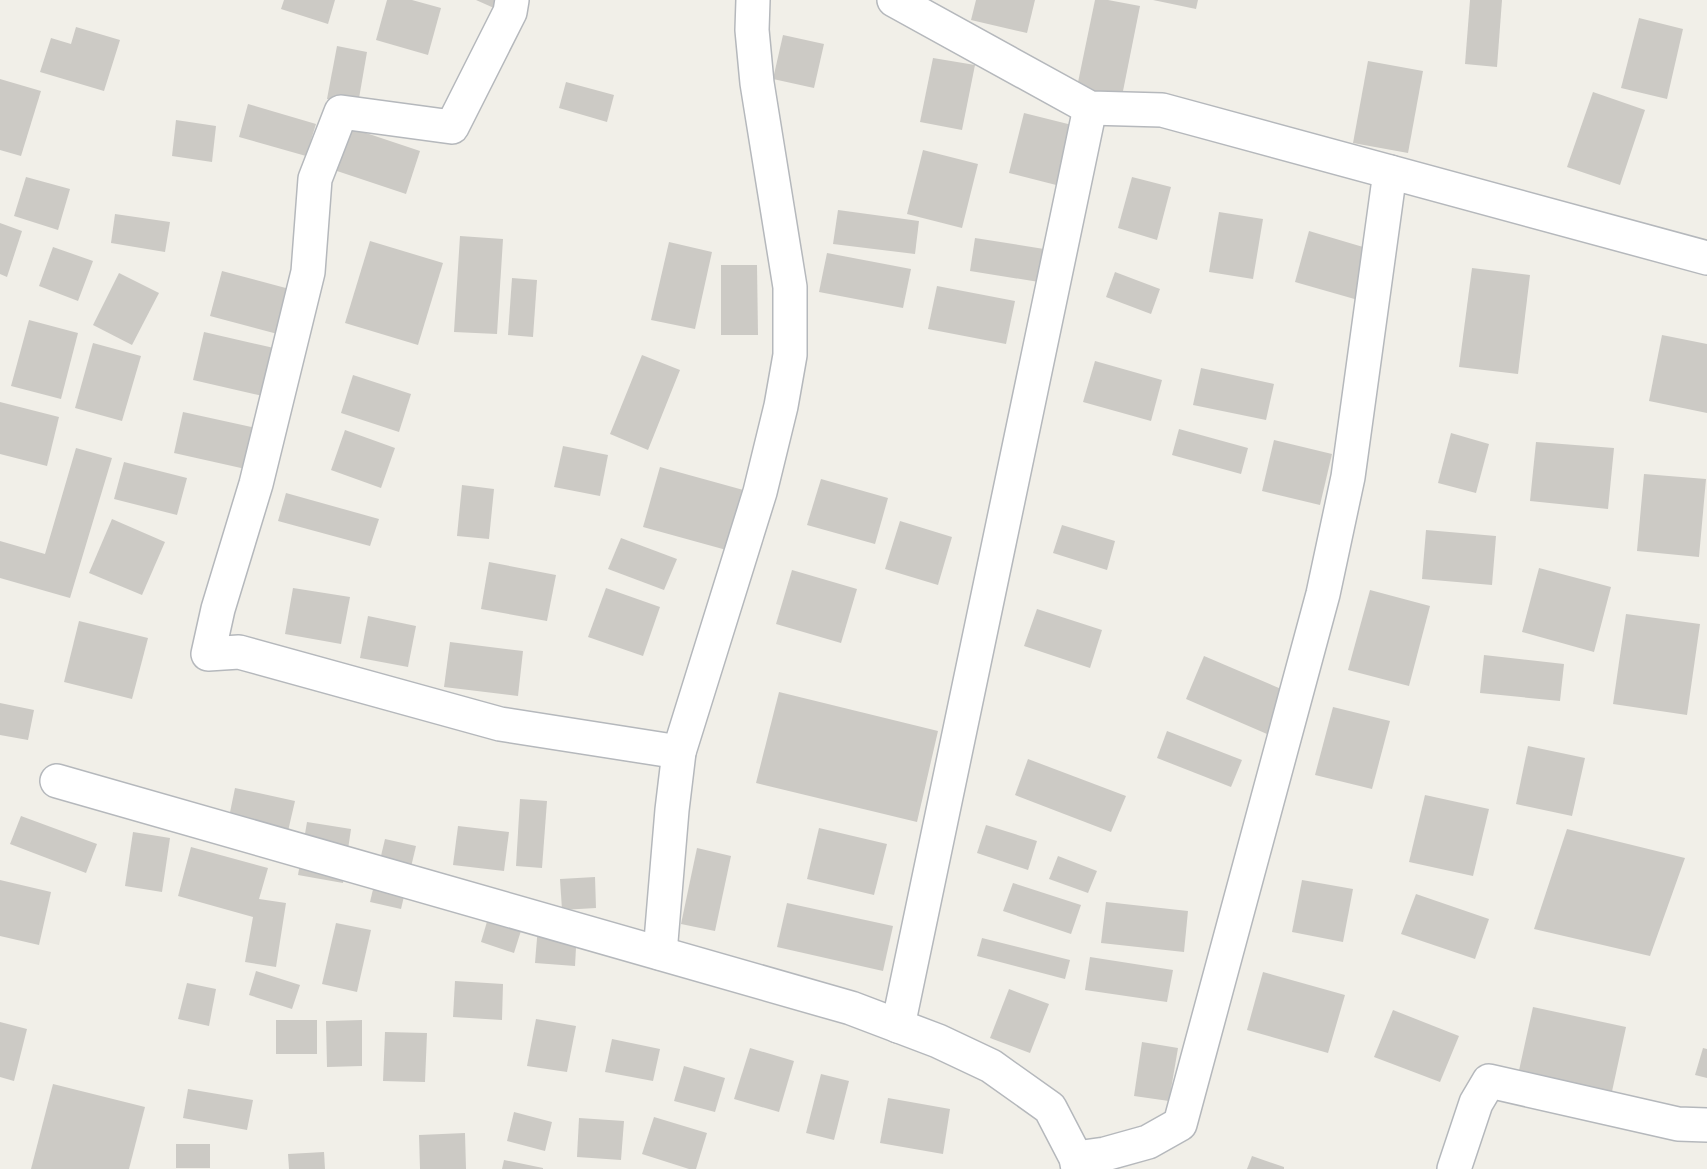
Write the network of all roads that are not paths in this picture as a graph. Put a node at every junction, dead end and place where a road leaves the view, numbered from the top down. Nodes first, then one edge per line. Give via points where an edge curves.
1 (512, 0) edge
2 (753, 0) edge
3 (894, 0) edge
4 (1090, 108) junction
5 (1390, 172) junction
6 (1707, 258) edge
7 (679, 752) junction
8 (57, 781) dead end
9 (660, 953) junction
10 (898, 1026) junction
11 (1707, 1125) edge
12 (1077, 1164) edge
13 (1454, 1169) edge

1 - 7 street via 510,12 452,127 341,112 315,179 308,272 256,484 208,654 239,652 500,724
2 - 7 street via 757,83 790,287 790,355 760,492
3 - 4 street
4 - 5 street via 1162,110
4 - 10 street
5 - 6 street
5 - 12 street via 1348,477 1323,594 1180,1124 1149,1142
7 - 9 street
8 - 9 street
9 - 10 street via 851,1008
10 - 12 street via 991,1066 1050,1108
11 - 13 street via 1678,1124 1489,1081 1476,1103

